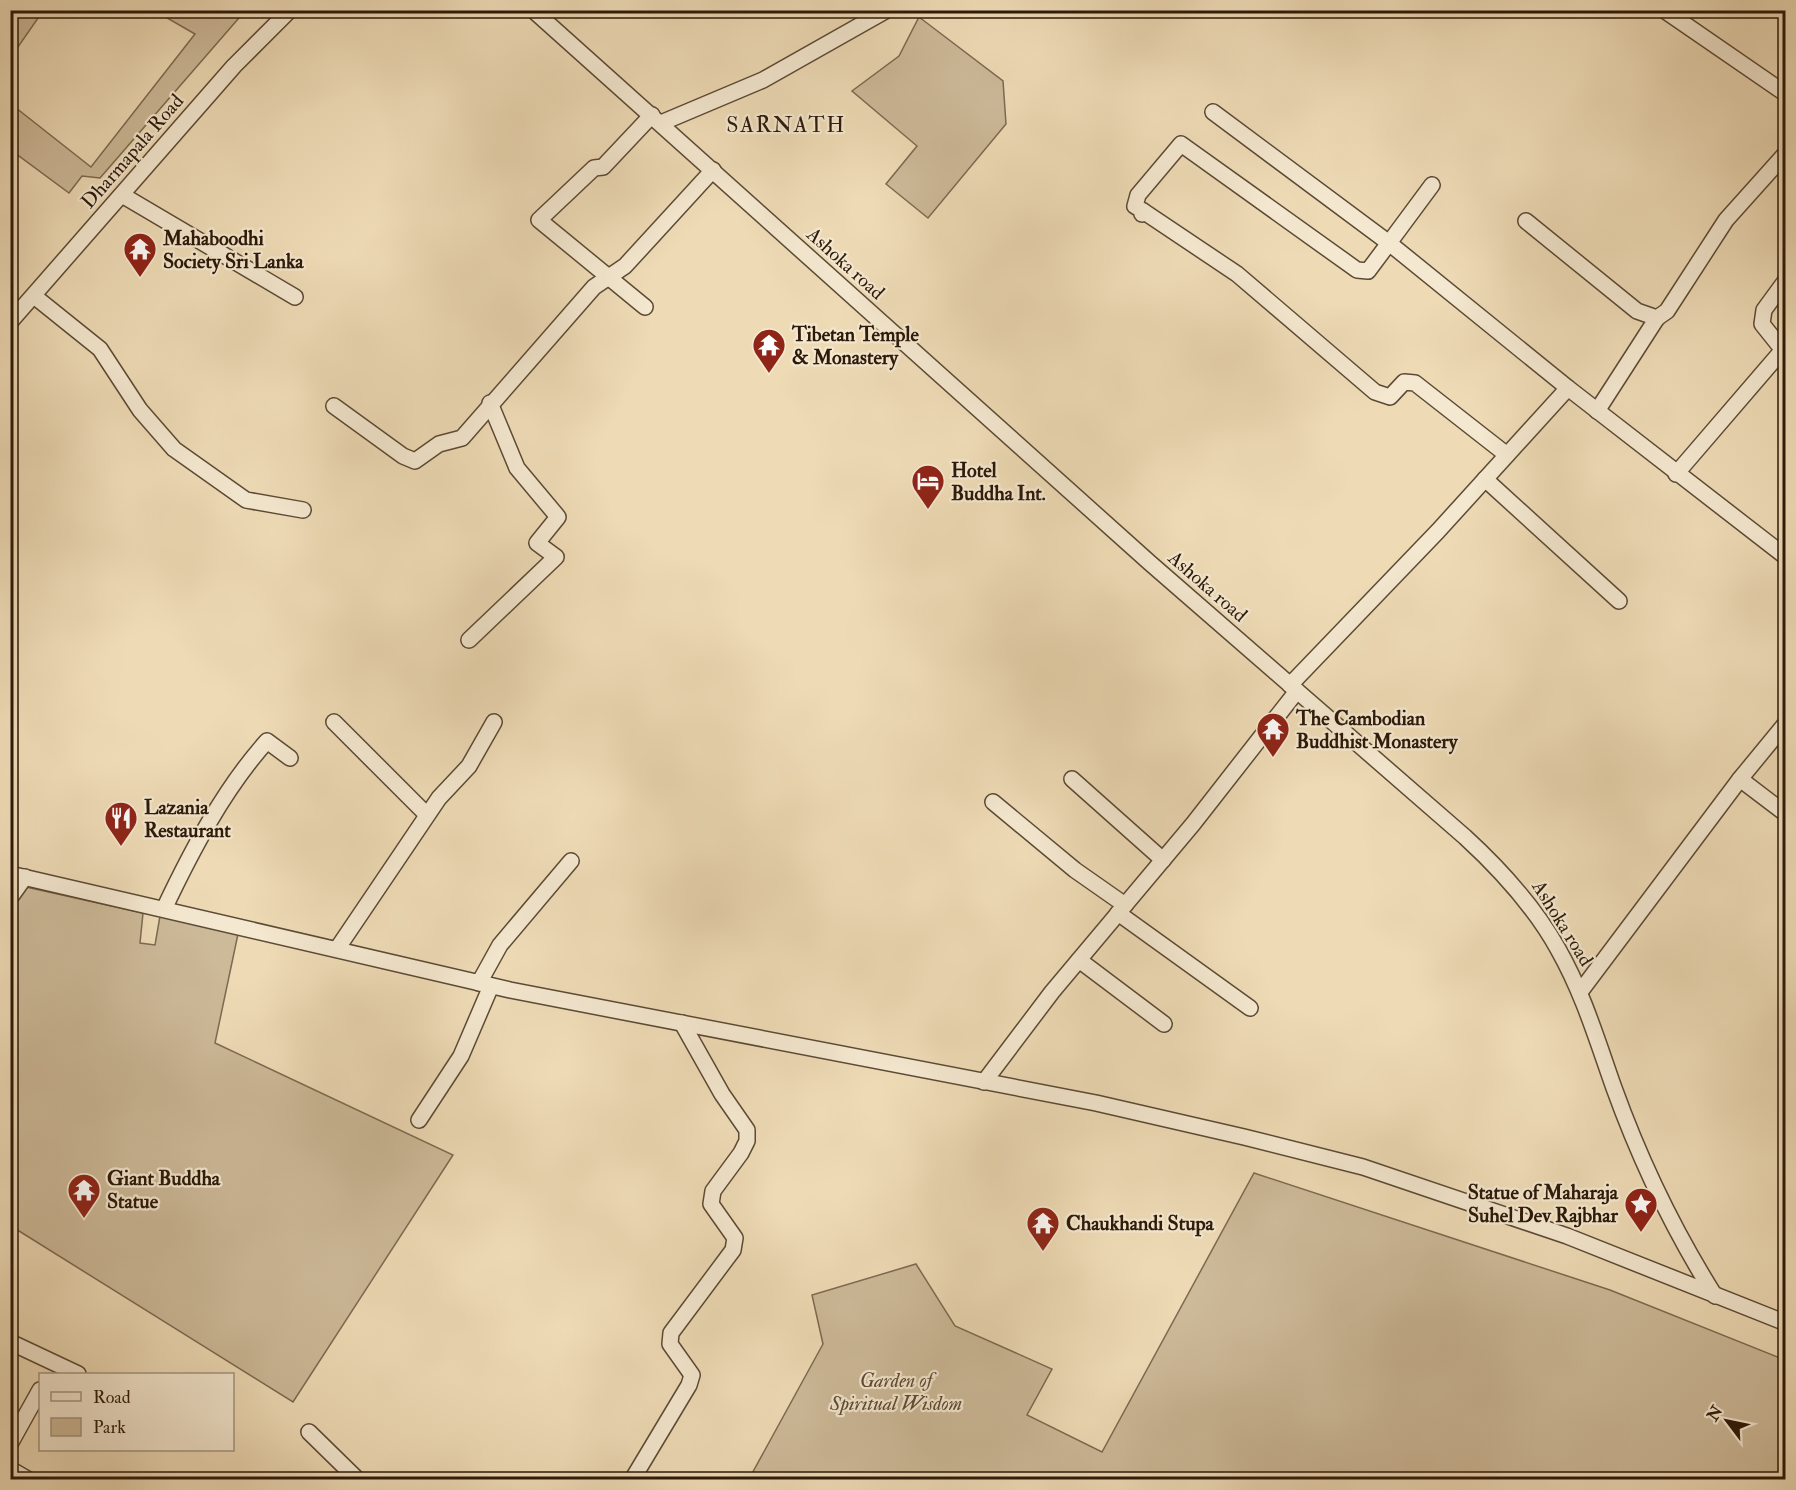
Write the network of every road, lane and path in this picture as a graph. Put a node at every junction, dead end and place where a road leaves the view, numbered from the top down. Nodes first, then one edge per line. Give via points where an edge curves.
1 (290, 10) edge
2 (533, 10) edge
3 (887, 10) edge
4 (1664, 10) edge
5 (1785, 94) edge
6 (1213, 112) dead end
7 (656, 119) junction
8 (1785, 153) edge
9 (713, 170) junction
10 (1432, 185) dead end
11 (122, 195) junction
12 (1526, 221) dead end
13 (1389, 243) junction
14 (608, 276) junction
15 (1785, 280) edge
16 (33, 296) junction
17 (294, 297) dead end
18 (645, 307) dead end
19 (1657, 318) junction
20 (10, 322) edge
21 (1784, 348) edge
22 (1568, 388) junction
23 (490, 403) junction
24 (334, 406) dead end
25 (1597, 411) junction
26 (1507, 454) junction
27 (1676, 474) junction
28 (1485, 478) junction
29 (303, 510) dead end
30 (1785, 557) edge
31 (1619, 601) dead end
32 (469, 640) dead end
33 (1294, 688) junction
34 (334, 722) dead end
35 (494, 722) dead end
36 (1785, 723) edge
37 (290, 758) dead end
38 (1072, 779) dead end
39 (1740, 779) junction
40 (993, 802) dead end
41 (1785, 814) edge
42 (427, 815) junction
43 (1163, 860) junction
44 (571, 861) dead end
45 (10, 866) edge
46 (23, 876) edge
47 (10, 898) edge
48 (164, 909) junction
49 (1122, 909) junction
50 (337, 949) junction
51 (1079, 960) junction
52 (485, 984) junction
53 (1580, 992) junction
54 (1250, 1008) dead end
55 (682, 1023) junction
56 (1164, 1024) dead end
57 (984, 1082) junction
58 (419, 1120) dead end
59 (1715, 1296) junction
60 (1785, 1323) edge
61 (10, 1342) edge
62 (52, 1369) edge
63 (73, 1373) edge
64 (39, 1392) edge
65 (309, 1432) dead end
66 (10, 1444) edge
67 (10, 1469) edge
68 (29, 1479) edge
69 (358, 1479) edge
70 (632, 1479) edge

1 - 11 street, Dharmapala Road via 234,66
2 - 7 street, Ashoka road
3 - 7 street via 763,80
4 - 5 street
6 - 13 street
7 - 9 street, Ashoka road
7 - 14 street via 603,167 594,168 539,220
8 - 19 street via 1726,220 1667,311
9 - 14 street via 625,266
9 - 33 street, Ashoka road
10 - 13 street
11 - 16 street, Dharmapala Road
11 - 17 street
12 - 19 street via 1637,310
13 - 22 street
13 - 26 street via 1368,272 1357,270 1181,144 1138,195 1135,206 1238,274 1375,392 1390,397 1404,382 1415,383
14 - 18 street
14 - 23 street
15 - 21 street via 1764,310 1762,324
16 - 20 street, Dharmapala Road
16 - 29 street via 100,349 140,411 174,449 246,500
19 - 25 street
21 - 27 street
22 - 25 street
22 - 26 street
23 - 24 street via 462,438 439,444 415,461
23 - 32 street via 517,468 558,517 537,543 555,557
25 - 27 street
26 - 28 street
27 - 30 street
28 - 31 street
28 - 33 street
33 - 43 street
33 - 53 street, Ashoka road via 1508,878 1557,948
34 - 42 street
35 - 42 street via 469,766
36 - 39 street
37 - 48 street via 267,741 248,763 188,857
38 - 43 street
39 - 41 street
39 - 53 street
40 - 49 street
42 - 50 street
43 - 49 street
44 - 52 street via 500,945
45 - 46 street
46 - 47 street
46 - 48 street
48 - 50 street
49 - 51 street
49 - 54 street
50 - 52 street
51 - 56 street
51 - 57 street
52 - 55 street
52 - 58 street via 461,1056
53 - 59 street, Ashoka road via 1639,1148 1688,1254
55 - 57 street
55 - 70 street via 747,1130 747,1141 713,1191 711,1204 735,1238 733,1250 671,1334 670,1344 692,1375 689,1385
57 - 59 street via 1096,1103 1364,1167 1567,1236
59 - 60 street
61 - 62 street
62 - 63 street
64 - 66 street
65 - 69 street
67 - 68 street

